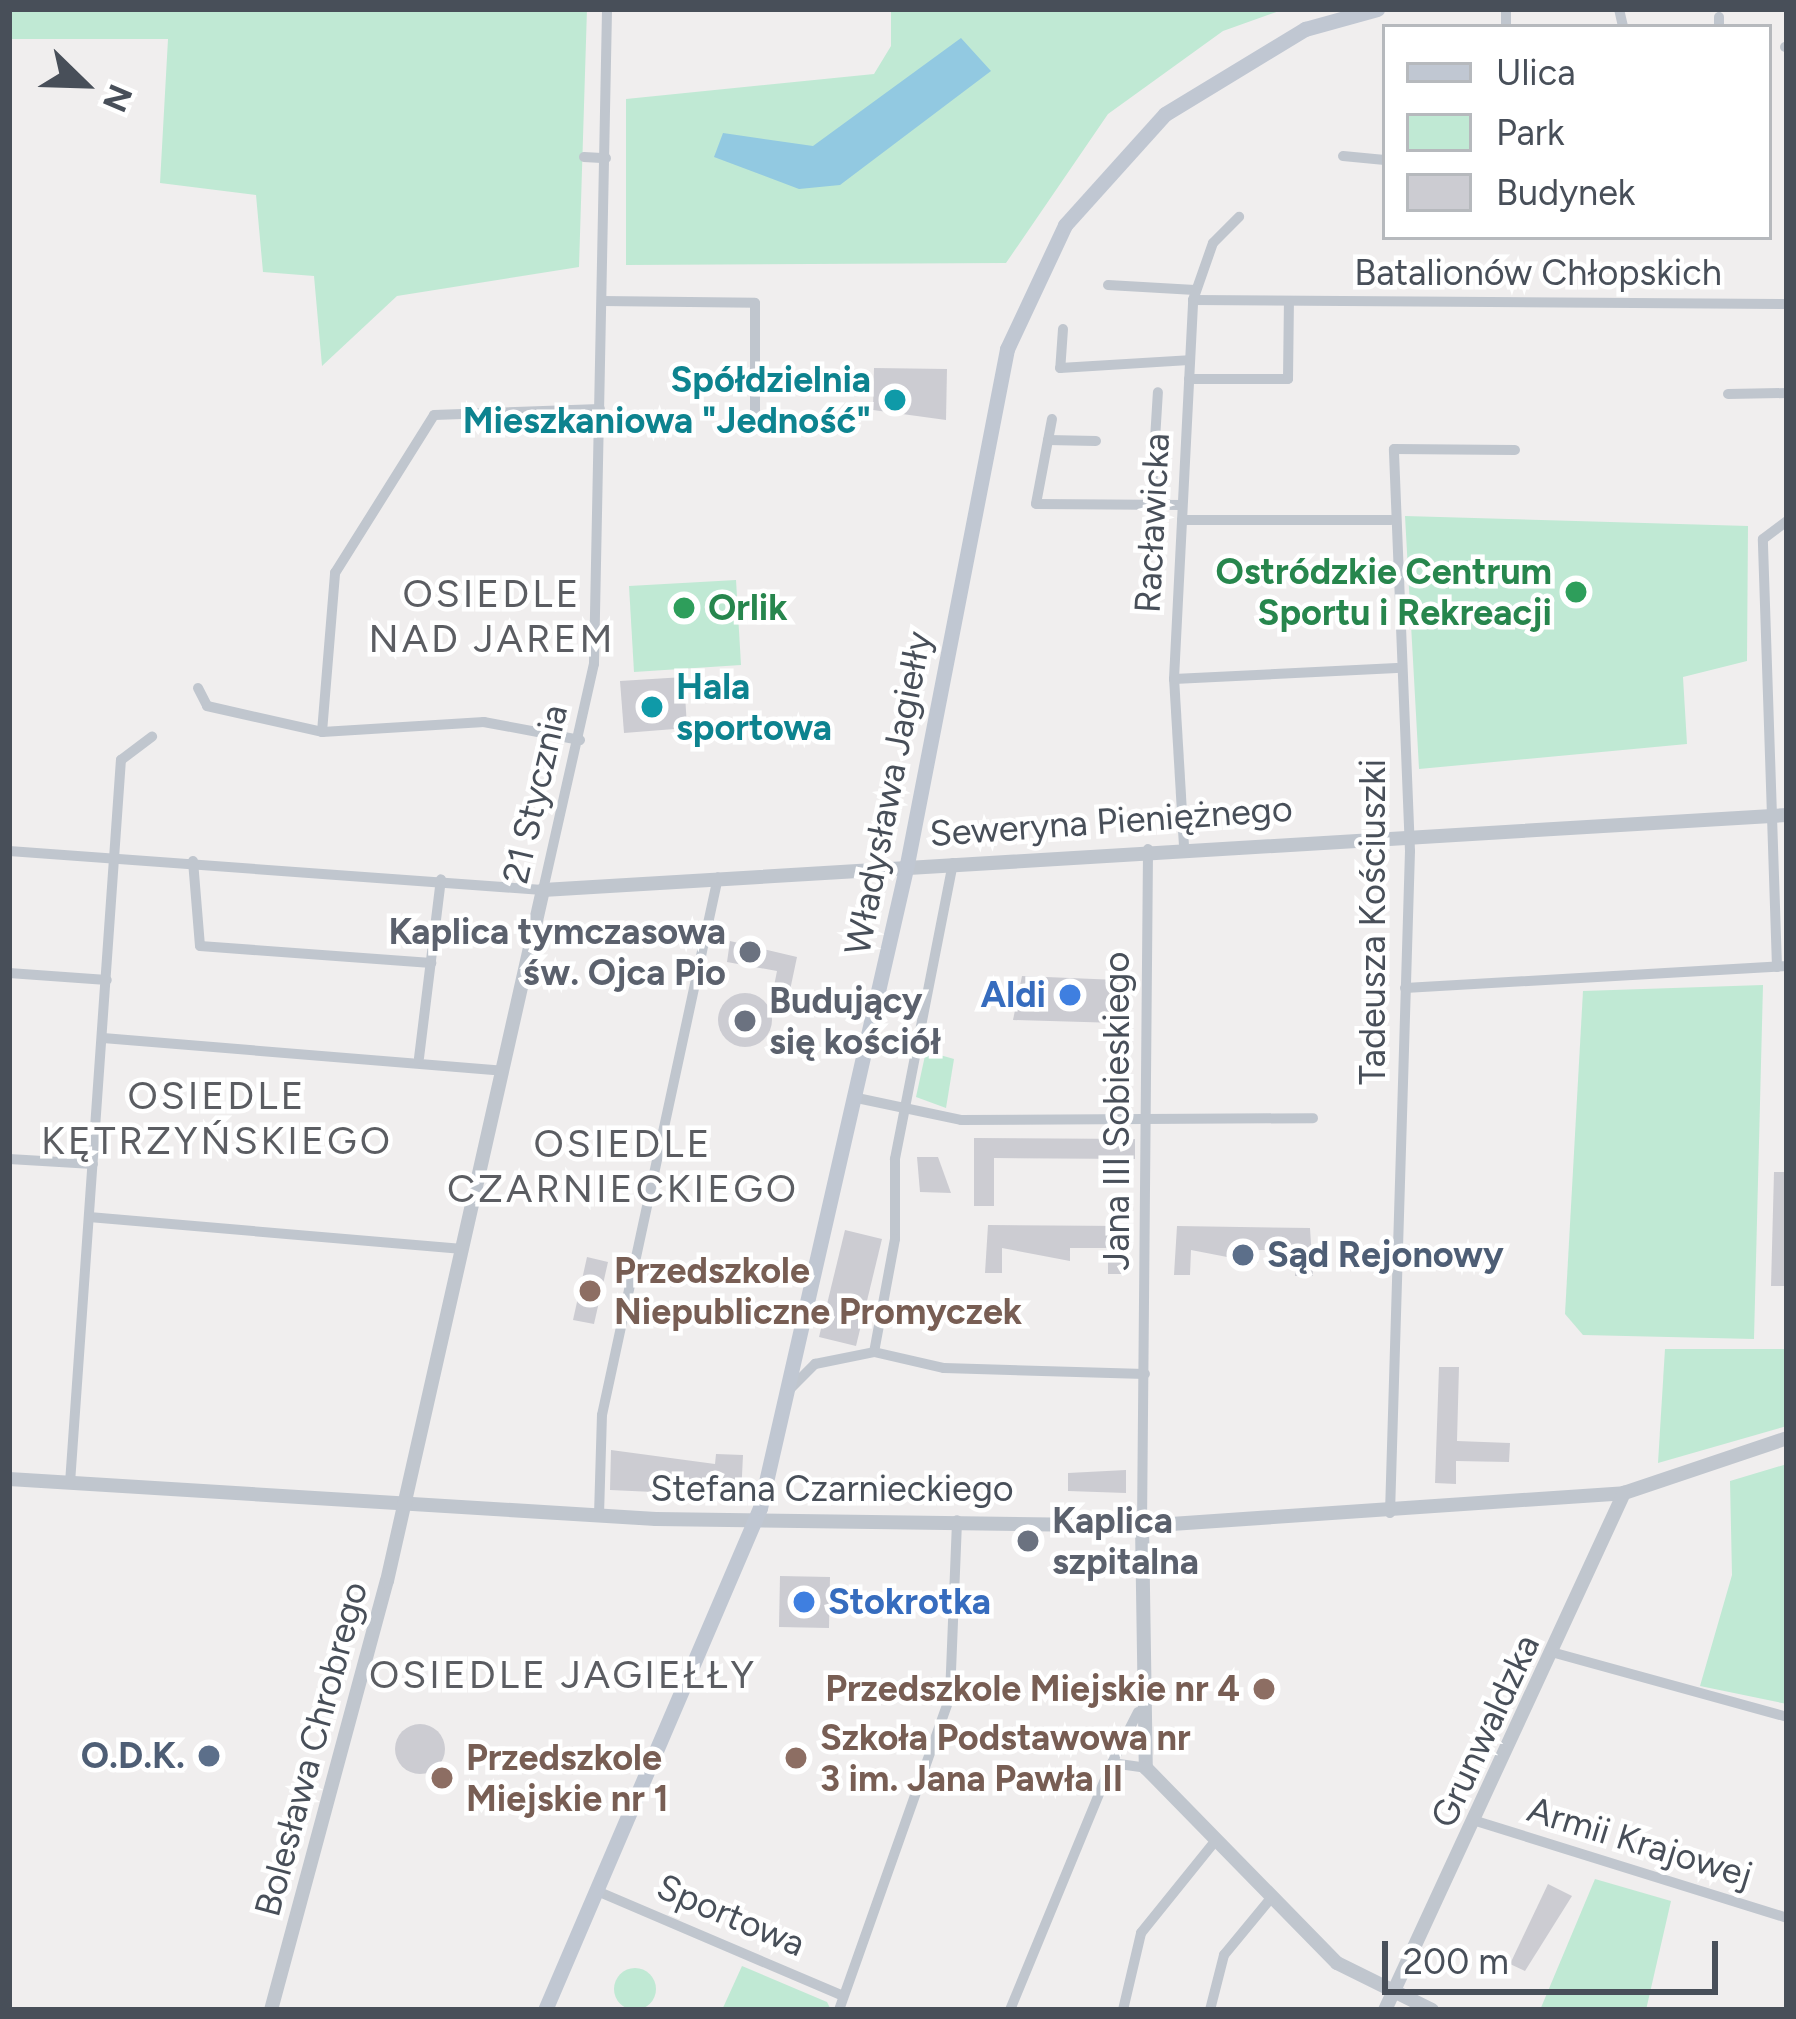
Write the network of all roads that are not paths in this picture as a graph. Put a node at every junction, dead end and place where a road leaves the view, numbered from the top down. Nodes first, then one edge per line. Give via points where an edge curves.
1 (607, 9) edge
2 (1377, 9) edge
3 (1343, 156) dead end
4 (584, 157) dead end
5 (606, 158) junction
6 (1382, 160) edge
7 (1239, 217) dead end
8 (584, 270) dead end
9 (603, 271) junction
10 (1108, 285) dead end
11 (1194, 295) junction
12 (602, 301) junction
13 (1289, 301) junction
14 (1787, 304) edge
15 (1063, 329) dead end
16 (1190, 360) junction
17 (1189, 379) junction
18 (1157, 392) dead end
19 (1787, 393) edge
20 (1728, 394) dead end
21 (600, 409) junction
22 (1052, 419) dead end
23 (755, 428) dead end
24 (1048, 440) junction
25 (1096, 441) dead end
26 (1515, 450) dead end
27 (1151, 505) junction
28 (1182, 506) junction
29 (1182, 520) junction
30 (1391, 520) junction
31 (1787, 521) edge
32 (1397, 668) junction
33 (1174, 679) junction
34 (198, 688) dead end
35 (322, 732) junction
36 (152, 737) dead end
37 (580, 740) junction
38 (1783, 815) edge
39 (1409, 833) junction
40 (1184, 847) junction
41 (1148, 849) junction
42 (9, 851) edge
43 (116, 857) junction
44 (193, 861) junction
45 (953, 861) junction
46 (907, 864) junction
47 (718, 877) junction
48 (440, 879) junction
49 (543, 890) junction
50 (430, 963) junction
51 (1782, 967) edge
52 (9, 973) edge
53 (107, 980) junction
54 (1405, 988) junction
55 (103, 1038) junction
56 (419, 1058) junction
57 (502, 1071) junction
58 (857, 1098) junction
59 (909, 1110) junction
60 (1313, 1118) dead end
61 (1146, 1120) junction
62 (9, 1159) edge
63 (93, 1164) junction
64 (89, 1217) junction
65 (463, 1249) junction
66 (874, 1352) junction
67 (1145, 1374) junction
68 (787, 1392) junction
69 (1787, 1438) edge
70 (9, 1478) edge
71 (70, 1483) junction
72 (1624, 1493) junction
73 (404, 1503) junction
74 (598, 1515) junction
75 (1390, 1515) junction
76 (756, 1519) junction
77 (957, 1520) junction
78 (1142, 1526) junction
79 (1555, 1653) junction
80 (1138, 1712) junction
81 (1787, 1717) edge
82 (1112, 1763) junction
83 (1146, 1768) junction
84 (1476, 1821) junction
85 (1216, 1840) junction
86 (597, 1891) junction
87 (1271, 1898) junction
88 (1787, 1918) edge
89 (1394, 1993) junction
90 (841, 1995) junction
91 (271, 2010) edge
92 (545, 2010) edge
93 (839, 2010) edge
94 (1010, 2010) edge
95 (1123, 2010) edge
96 (1210, 2010) edge
97 (1385, 2010) edge
98 (1432, 2010) edge

1 - 5 street, 21 Stycznia
2 - 46 main road, Władysława Jagiełły via 1227,69 1118,158 1065,225 1007,350
3 - 6 street
4 - 5 street
5 - 9 street, 21 Stycznia
7 - 11 street, Racławicka via 1213,243
8 - 9 street
9 - 12 street, 21 Stycznia
10 - 11 street, Batalionów Chłopskich
11 - 13 street, Batalionów Chłopskich
11 - 16 street, Racławicka
12 - 21 street, 21 Stycznia
12 - 23 street via 754,303
13 - 14 street, Batalionów Chłopskich
13 - 17 street via 1288,379
15 - 16 street via 1060,368
16 - 17 street, Racławicka
17 - 28 street, Racławicka
18 - 27 street
19 - 20 street
21 - 35 street via 434,416 335,573
21 - 37 street, 21 Stycznia via 595,643
22 - 24 street
24 - 25 street
24 - 27 street via 1036,504
26 - 30 street, Tadeusza Kościuszki via 1394,449
27 - 28 street
28 - 29 street, Racławicka
29 - 30 street
29 - 33 street, Racławicka
30 - 32 street, Tadeusza Kościuszki
31 - 38 street via 1763,539
32 - 33 street
32 - 39 street, Tadeusza Kościuszki
33 - 40 street, Racławicka
34 - 35 street via 207,706
35 - 37 street via 484,722
36 - 43 street via 121,760
37 - 49 street, 21 Stycznia
38 - 39 street, Seweryna Pieniężnego
38 - 51 street
39 - 40 street, Seweryna Pieniężnego
39 - 54 street, Tadeusza Kościuszki
40 - 41 street, Seweryna Pieniężnego
41 - 45 street, Seweryna Pieniężnego
41 - 61 street, Jana III Sobieskiego
42 - 43 street, Seweryna Pieniężnego
43 - 44 street, Seweryna Pieniężnego
43 - 53 street
44 - 48 street, Seweryna Pieniężnego
44 - 50 street via 200,946
45 - 46 street, Seweryna Pieniężnego
45 - 59 street
46 - 47 street, Seweryna Pieniężnego
46 - 58 main road, Władysława Jagiełły
47 - 49 street, Seweryna Pieniężnego
47 - 74 street via 613,1362
48 - 49 street, Seweryna Pieniężnego
48 - 50 street
49 - 57 street, 21 Stycznia
50 - 56 street
51 - 54 street
52 - 53 street
53 - 55 street
54 - 75 street, Tadeusza Kościuszki
55 - 56 street
55 - 63 street
56 - 57 street
57 - 65 street, 21 Stycznia
58 - 59 street
58 - 68 main road, Władysława Jagiełły
59 - 61 street
59 - 66 street
60 - 61 street
61 - 67 street, Jana III Sobieskiego
62 - 63 street
63 - 64 street
64 - 65 street
64 - 71 street
65 - 73 street, 21 Stycznia
66 - 67 street via 944,1368
66 - 68 street via 815,1364
67 - 78 street, Jana III Sobieskiego
68 - 76 main road, Władysława Jagiełły
69 - 72 street, Stefana Czarnieckiego
70 - 71 street, Stefana Czarnieckiego
71 - 73 street, Stefana Czarnieckiego
72 - 75 street, Stefana Czarnieckiego
72 - 79 street, Grunwaldzka
73 - 74 street, Stefana Czarnieckiego
73 - 91 street, Bolesława Chrobrego
74 - 76 street, Stefana Czarnieckiego
75 - 78 street, Stefana Czarnieckiego
76 - 77 street, Stefana Czarnieckiego
76 - 86 main road, Władysława Jagiełły
77 - 78 street, Stefana Czarnieckiego
77 - 90 street via 950,1696
78 - 80 street
79 - 81 street
79 - 84 street, Grunwaldzka
80 - 82 street
80 - 83 street
82 - 83 street
82 - 94 street
83 - 85 street
84 - 88 street, Armii Krajowej
84 - 89 street, Grunwaldzka
85 - 87 street
85 - 95 street via 1149,1918
86 - 90 street, Sportowa
86 - 92 main road, Władysława Jagiełły
87 - 89 street via 1337,1964
87 - 96 street via 1224,1955
89 - 97 street, Grunwaldzka
89 - 98 street
90 - 93 street

